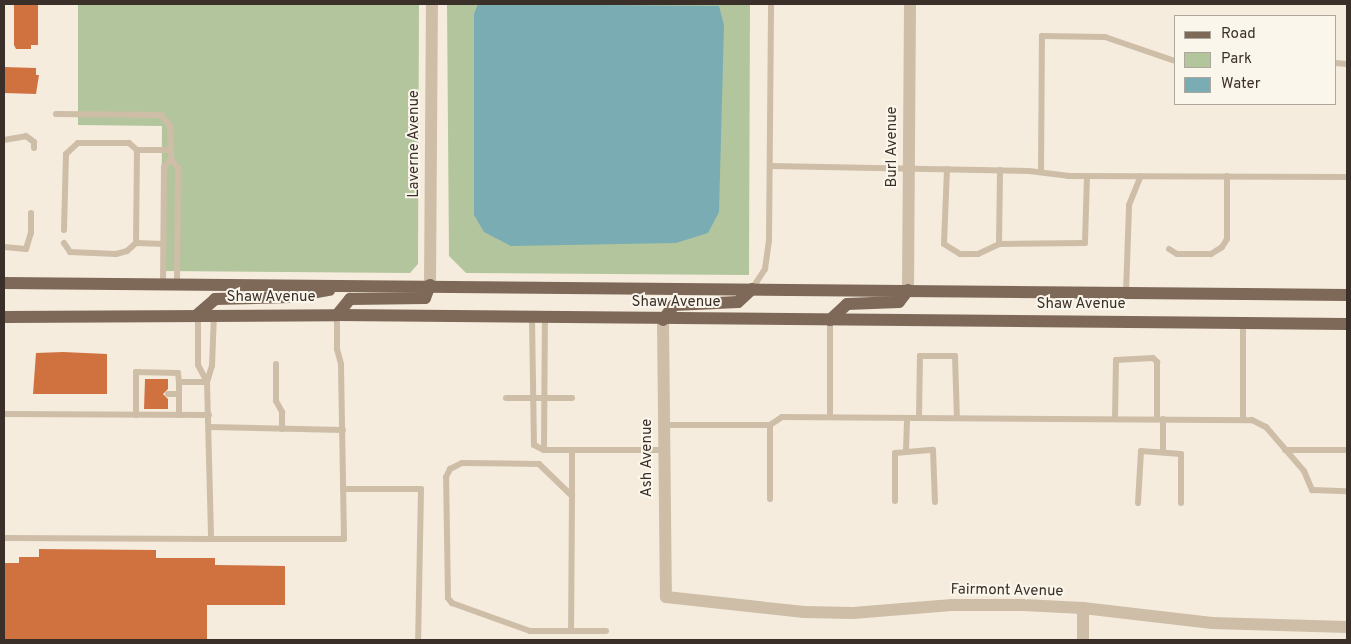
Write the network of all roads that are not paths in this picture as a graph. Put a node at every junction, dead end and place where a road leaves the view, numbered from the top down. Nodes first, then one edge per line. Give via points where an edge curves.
1 (432, 4) edge
2 (771, 4) edge
3 (910, 4) edge
4 (1174, 61) edge
5 (56, 114) dead end
6 (4, 140) edge
7 (34, 148) dead end
8 (137, 150) junction
9 (171, 150) junction
10 (172, 160) junction
11 (771, 166) junction
12 (910, 169) junction
13 (948, 169) junction
14 (1000, 170) junction
15 (1041, 172) junction
16 (1087, 176) junction
17 (1141, 176) junction
18 (1227, 176) junction
19 (1347, 176) edge
20 (32, 213) dead end
21 (64, 230) dead end
22 (64, 243) dead end
23 (136, 243) junction
24 (164, 244) junction
25 (999, 244) junction
26 (4, 247) edge
27 (1169, 249) dead end
28 (4, 283) edge
29 (163, 283) junction
30 (177, 283) junction
31 (358, 284) junction
32 (430, 285) junction
33 (752, 289) junction
34 (908, 290) junction
35 (1126, 292) junction
36 (1347, 295) edge
37 (198, 314) junction
38 (214, 314) junction
39 (337, 315) junction
40 (4, 317) edge
41 (538, 319) junction
42 (664, 320) junction
43 (830, 320) junction
44 (1243, 322) junction
45 (1347, 324) edge
46 (276, 364) dead end
47 (178, 382) junction
48 (207, 382) junction
49 (136, 394) junction
50 (144, 394) dead end
51 (168, 394) dead end
52 (179, 394) junction
53 (506, 398) dead end
54 (533, 398) junction
55 (545, 398) junction
56 (572, 398) dead end
57 (4, 414) edge
58 (136, 415) junction
59 (179, 415) junction
60 (209, 415) junction
61 (830, 417) junction
62 (907, 418) junction
63 (919, 418) junction
64 (957, 418) junction
65 (1115, 418) junction
66 (1160, 418) junction
67 (1243, 419) junction
68 (664, 425) junction
69 (770, 425) junction
70 (210, 427) junction
71 (282, 428) junction
72 (344, 430) junction
73 (544, 450) junction
74 (572, 450) junction
75 (664, 450) junction
76 (906, 450) junction
77 (1285, 450) junction
78 (1347, 450) edge
79 (1163, 451) junction
80 (343, 489) junction
81 (1347, 490) edge
82 (572, 496) junction
83 (770, 499) dead end
84 (895, 501) dead end
85 (936, 502) dead end
86 (1138, 503) dead end
87 (1181, 503) dead end
88 (4, 538) edge
89 (211, 538) junction
90 (666, 597) joint
91 (1083, 608) junction
92 (1347, 627) edge
93 (606, 630) dead end
94 (571, 631) junction
95 (418, 640) edge
96 (1083, 640) edge

1 - 32 street, Laverne Avenue
2 - 11 lane
3 - 12 street, Burl Avenue
4 - 15 lane via 1105,38 1042,36
5 - 9 lane via 161,115 170,126
6 - 7 lane via 26,136 34,142
8 - 9 lane
8 - 21 lane via 129,143 78,144 66,154
8 - 23 lane
9 - 10 lane
10 - 24 lane via 164,167
10 - 30 lane via 178,168
11 - 12 lane
11 - 33 lane via 765,269
12 - 13 lane
12 - 34 street, Burl Avenue
13 - 14 lane
13 - 25 lane via 944,244 960,254 978,254
14 - 15 lane
14 - 25 lane
15 - 16 lane
16 - 17 lane
16 - 25 lane via 1085,243
17 - 18 lane
17 - 35 lane via 1129,205
18 - 19 lane
18 - 27 lane via 1227,239 1222,247 1211,254 1177,254
20 - 26 lane via 26,249
22 - 23 lane via 70,252 116,254 127,251
23 - 24 lane
24 - 29 lane
28 - 29 main road, Shaw Avenue
29 - 30 main road, Shaw Avenue
30 - 31 main road, Shaw Avenue
31 - 32 main road, Shaw Avenue
31 - 37 main road via 289,297 215,299
32 - 33 main road, Shaw Avenue
32 - 39 main road via 425,298 350,299
33 - 34 main road, Shaw Avenue
33 - 42 main road via 738,302 674,305
34 - 35 main road, Shaw Avenue
34 - 43 main road via 899,302 847,304
35 - 36 main road, Shaw Avenue
37 - 38 main road, Shaw Avenue
37 - 40 main road, Shaw Avenue
37 - 48 lane via 198,365
38 - 39 main road, Shaw Avenue
38 - 48 lane via 212,366
39 - 41 main road, Shaw Avenue
39 - 72 lane
41 - 42 main road, Shaw Avenue
41 - 54 lane
41 - 55 lane
42 - 43 main road, Shaw Avenue
42 - 68 street, Ash Avenue
43 - 44 main road, Shaw Avenue
43 - 61 lane
44 - 45 main road, Shaw Avenue
44 - 67 lane
46 - 71 lane via 276,401 282,412
47 - 48 lane
47 - 49 lane via 178,372 136,372
47 - 52 lane
48 - 60 lane
49 - 50 lane
49 - 58 lane
51 - 52 lane
52 - 59 lane
53 - 54 lane
54 - 55 lane
54 - 73 lane via 532,439 534,445
55 - 56 lane
55 - 73 lane
57 - 58 lane
58 - 59 lane
59 - 60 lane
60 - 70 lane
61 - 62 lane
61 - 69 lane via 782,417
62 - 63 lane
62 - 76 lane
63 - 64 lane
63 - 64 lane via 920,356 955,356
64 - 65 lane
65 - 66 lane
65 - 66 lane via 1116,360 1153,358 1157,362
66 - 67 lane
66 - 79 lane
67 - 77 lane via 1266,427
68 - 69 lane
68 - 75 street, Ash Avenue
69 - 83 lane
70 - 71 lane
70 - 89 lane
71 - 72 lane
72 - 80 lane
73 - 74 lane
74 - 75 lane
74 - 82 lane
75 - 90 street, Ash Avenue
76 - 84 lane via 895,452
76 - 85 lane via 935,452
77 - 78 lane
77 - 81 lane via 1304,471 1306,483 1312,490
79 - 86 lane via 1138,454
79 - 87 lane via 1181,454
80 - 89 lane via 344,539
80 - 95 lane via 422,488
82 - 94 lane
82 - 94 lane via 539,464 462,463 450,469 446,477 446,591 452,604 530,631
88 - 89 lane
90 - 91 street, Fairmont Avenue via 804,612 853,613 952,605
91 - 92 street, Fairmont Avenue via 1212,624
91 - 96 street
93 - 94 lane

